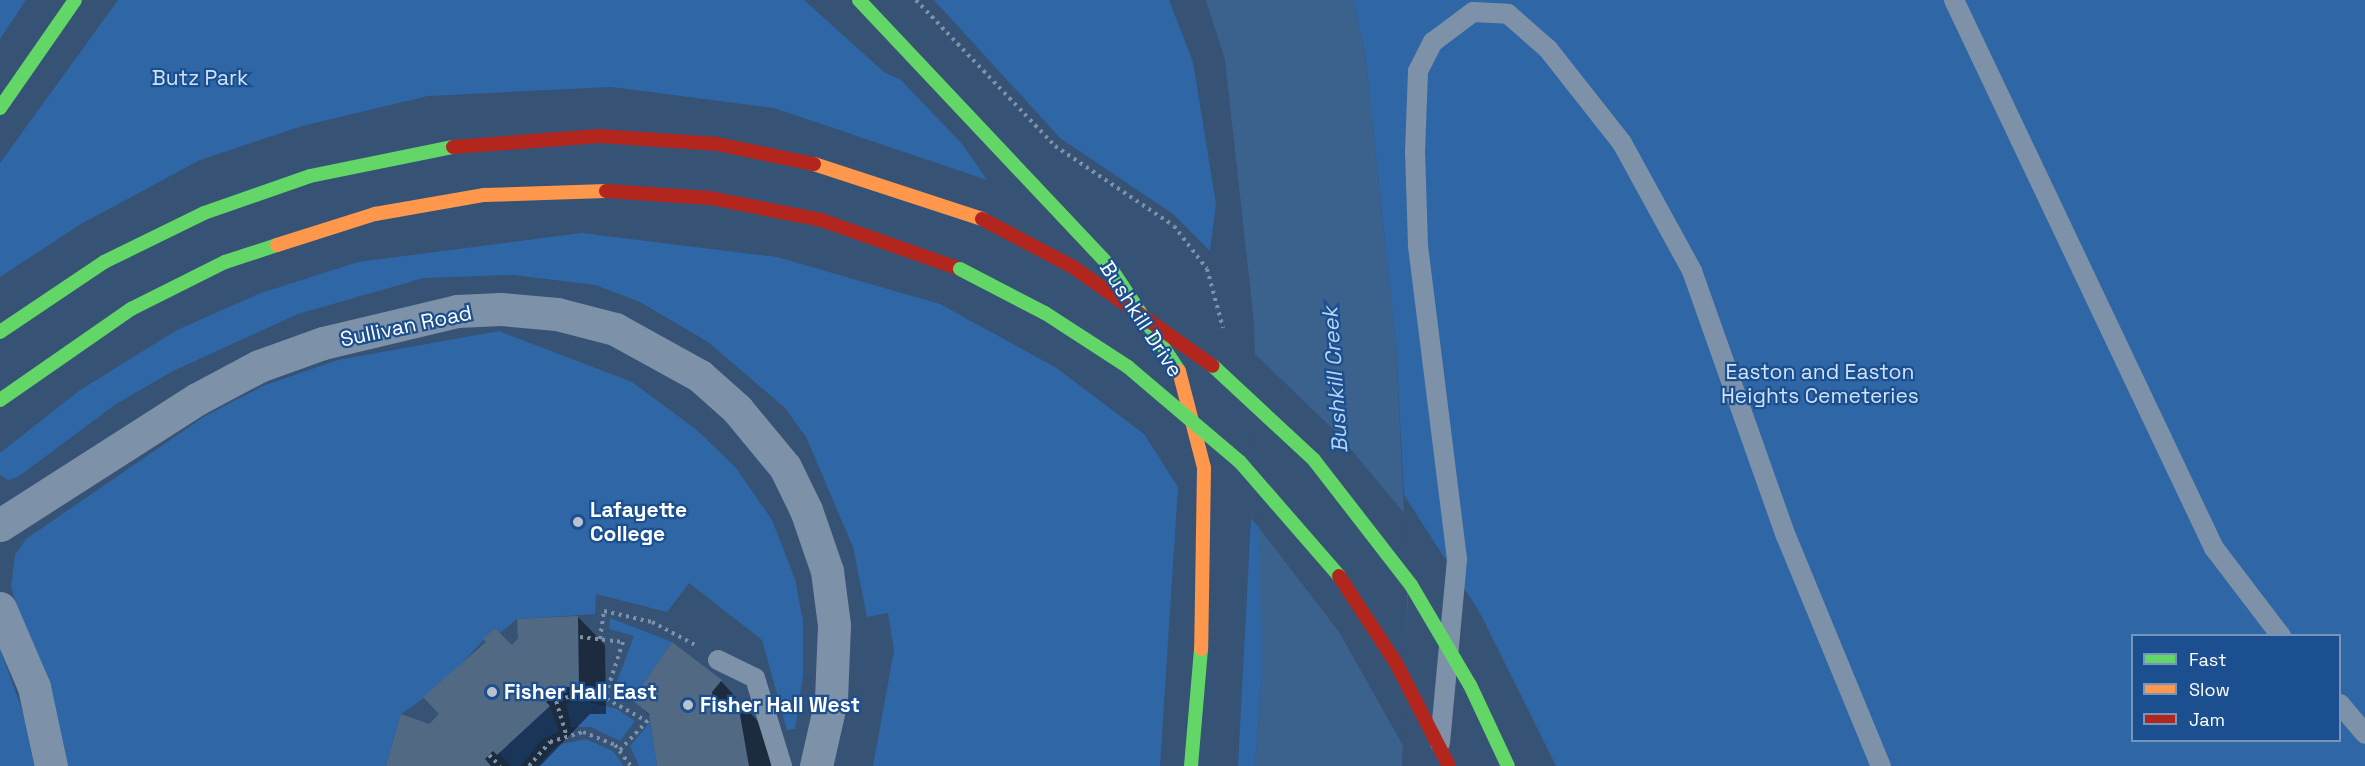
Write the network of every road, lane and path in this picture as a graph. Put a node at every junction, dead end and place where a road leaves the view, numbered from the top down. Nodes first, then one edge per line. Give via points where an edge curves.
1 (75, 0) edge
2 (859, 0) edge
3 (1954, 0) edge
4 (0, 108) edge
5 (5, 328) edge
6 (0, 400) edge
7 (0, 525) edge
8 (0, 608) edge
9 (2279, 634) edge
10 (580, 637) dead end
11 (600, 639) junction
12 (718, 660) joint
13 (605, 697) junction
14 (2341, 705) edge
15 (650, 718) dead end
16 (644, 719) junction
17 (566, 734) junction
18 (2365, 735) edge
19 (620, 750) junction
20 (489, 755) dead end
21 (51, 766) edge
22 (500, 766) edge
23 (530, 766) edge
24 (631, 766) edge
25 (783, 766) edge
26 (816, 766) edge
27 (1191, 766) edge
28 (1438, 766) edge
29 (1449, 766) edge
30 (1508, 766) edge
31 (1881, 766) edge

1 - 4 main road
2 - 27 main road, Bushkill Drive via 1108,264 1179,370 1204,468 1206,587
3 - 9 lane via 2214,548
5 - 30 main road, bridge via 104,262 204,213 310,176 478,142 600,136 717,144 835,168 982,219 1073,267 1160,323 1240,388 1314,460 1411,585 1470,685
6 - 29 main road, bridge via 131,309 225,262 324,228 484,195 599,191 710,198 821,220 960,269 1045,313 1128,367 1240,462 1337,573 1396,663
7 - 26 street, Sullivan Road via 197,399 259,366 323,343 456,311 501,309 557,314 615,329 700,376 737,409 785,467 806,510 827,571 834,625 831,700
8 - 21 street via 34,687
10 - 11 path
11 - 12 path via 604,611 630,615 673,631
11 - 13 path via 623,642
12 - 25 lane via 755,678
13 - 16 path
13 - 17 path via 556,696
14 - 18 lane
15 - 16 path
16 - 19 path
17 - 19 path via 599,736
17 - 23 path via 550,742
19 - 24 path
20 - 22 path
28 - 31 lane via 1457,559 1418,246 1418,71 1433,42 1473,12 1508,14 1548,49 1622,143 1649,192 1692,272 1786,536

